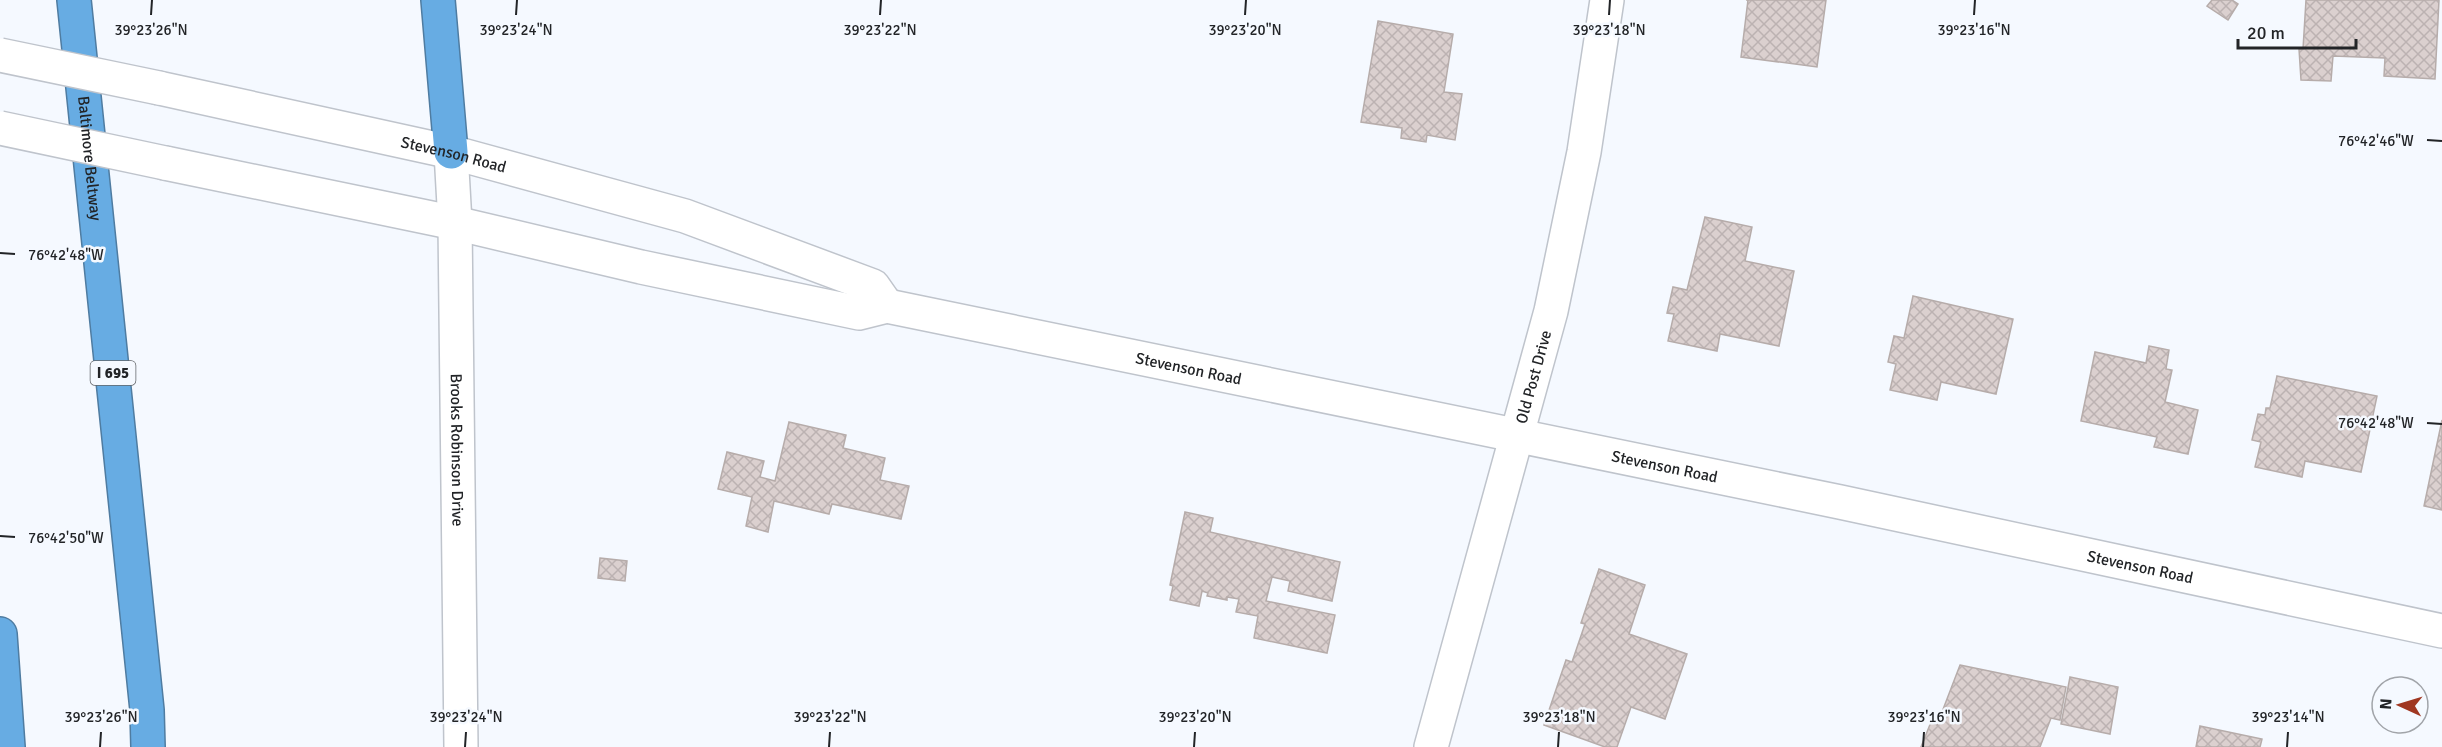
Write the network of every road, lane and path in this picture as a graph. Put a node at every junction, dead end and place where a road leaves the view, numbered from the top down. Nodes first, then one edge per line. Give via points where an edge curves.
1 (74, 0) edge
2 (438, 0) edge
3 (1607, 0) edge
4 (0, 55) edge
5 (0, 128) edge
6 (451, 152) junction
7 (455, 223) junction
8 (887, 306) junction
9 (1516, 436) junction
10 (2442, 631) edge
11 (0, 634) edge
12 (8, 747) edge
13 (148, 747) edge
14 (461, 747) edge
15 (1431, 747) edge

1 - 13 highway, Baltimore Beltway / I 695
2 - 6 highway
3 - 9 main road, Old Post Drive via 1584,152 1551,311
4 - 6 main road, Stevenson Road, bridge
5 - 7 main road, Stevenson Road, bridge
6 - 7 main road, Brooks Robinson Drive
6 - 8 main road, Stevenson Road via 685,216 873,286
7 - 8 main road, Stevenson Road via 859,313
7 - 14 main road, Brooks Robinson Drive
8 - 9 main road, Stevenson Road
9 - 10 main road, Stevenson Road
9 - 15 main road, Old Post Drive
11 - 12 highway

